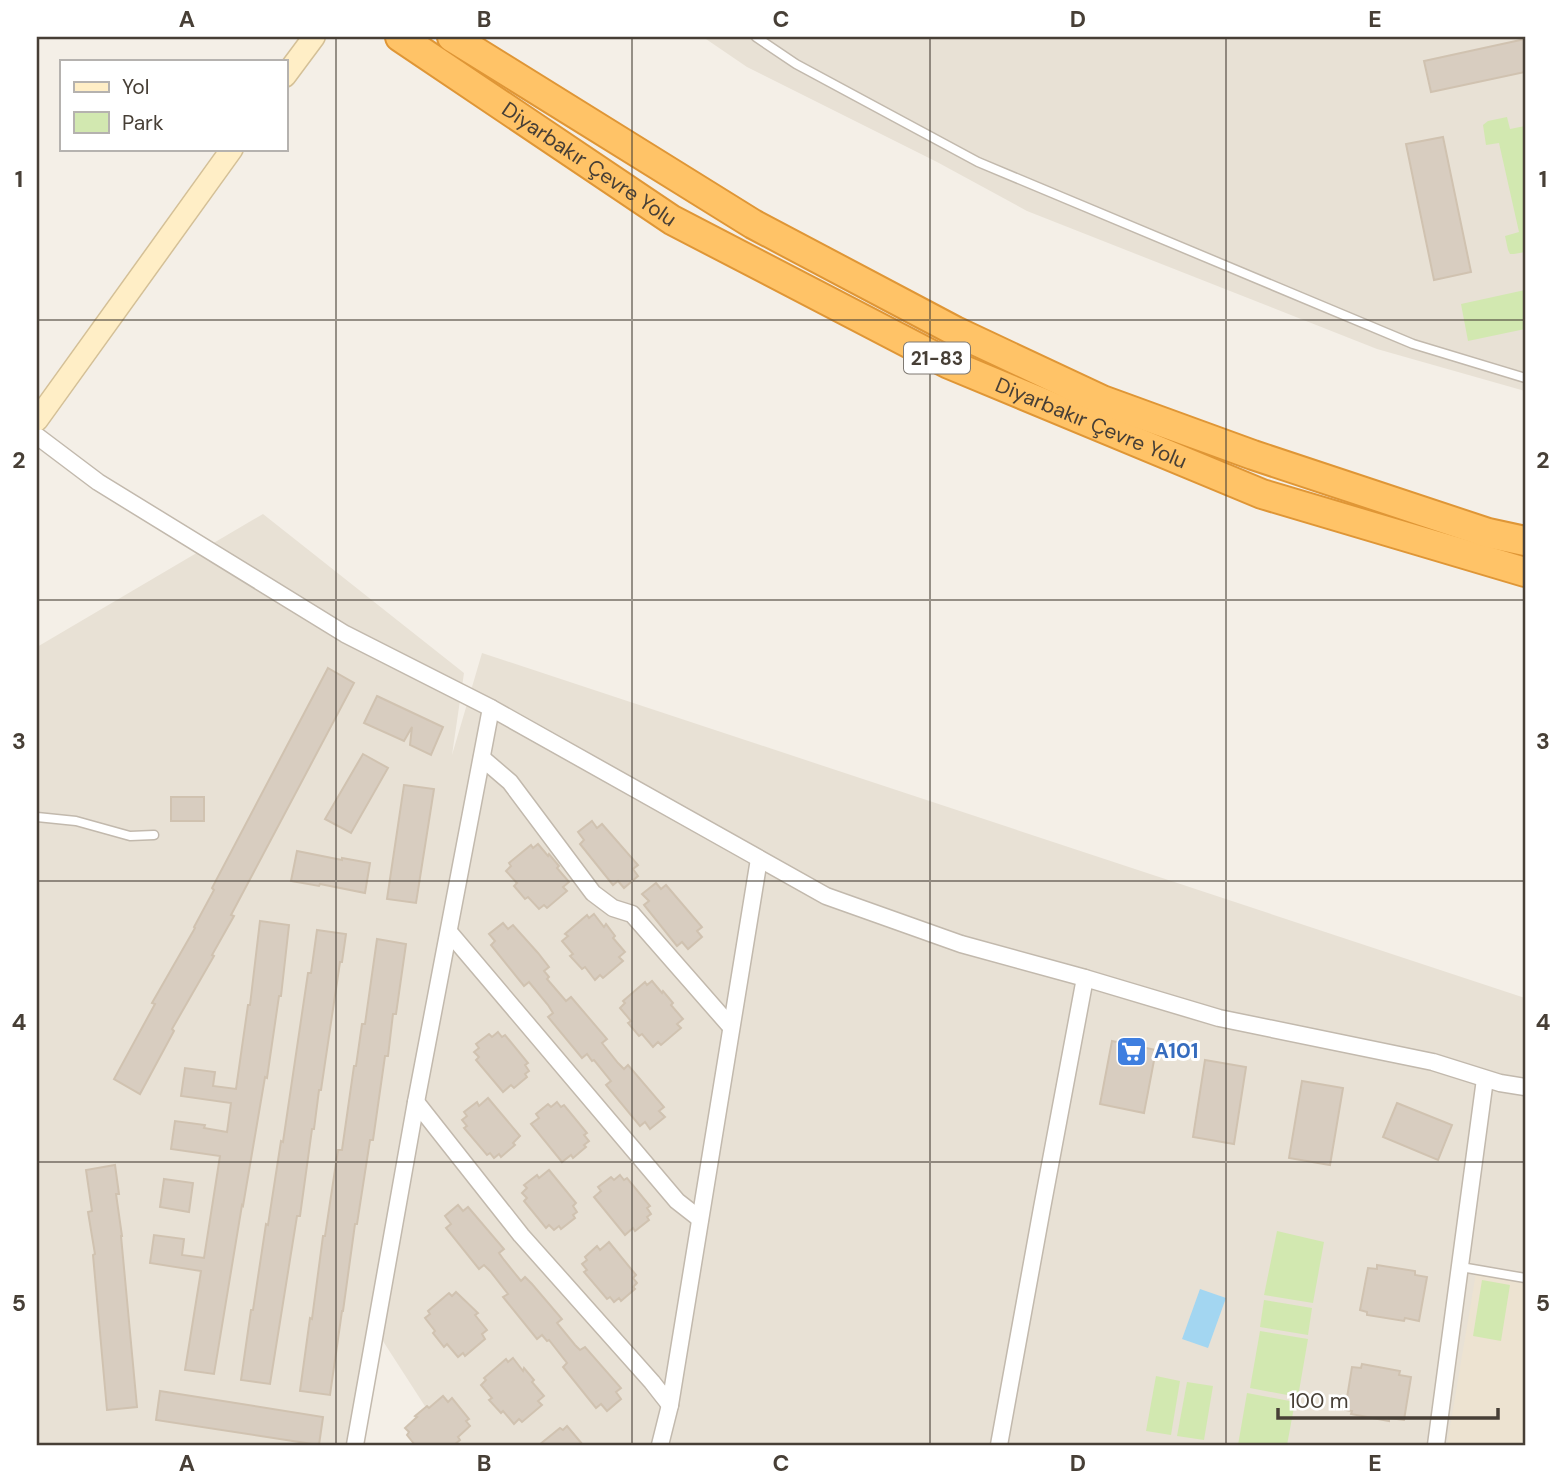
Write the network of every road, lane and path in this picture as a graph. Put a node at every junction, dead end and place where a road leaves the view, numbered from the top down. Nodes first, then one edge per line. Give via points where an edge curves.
1 (314, 37) edge
2 (400, 37) edge
3 (452, 37) edge
4 (755, 37) edge
5 (287, 73) edge
6 (231, 150) edge
7 (1525, 378) edge
8 (37, 420) edge
9 (37, 436) edge
10 (1525, 541) edge
11 (1525, 572) edge
12 (491, 708) junction
13 (482, 758) junction
14 (37, 817) edge
15 (154, 835) dead end
16 (759, 859) junction
17 (449, 932) junction
18 (1085, 978) junction
19 (731, 1027) junction
20 (1525, 1074) edge
21 (1493, 1081) junction
22 (1525, 1087) edge
23 (416, 1102) junction
24 (700, 1219) junction
25 (1461, 1267) junction
26 (1525, 1278) edge
27 (670, 1405) junction
28 (355, 1445) edge
29 (660, 1445) edge
30 (999, 1445) edge
31 (1436, 1445) edge

1 - 5 street
2 - 11 highway, Diyarbakır Çevre Yolu / 21-83 via 672,220 949,365 1262,494
3 - 10 highway, Diyarbakır Çevre Yolu / 21-83 via 753,223 979,342 1102,400 1240,451 1488,533
4 - 7 lane via 796,64 978,162 1413,344
6 - 8 street
9 - 12 street via 98,482 334,627
12 - 13 street
12 - 16 street
13 - 17 street
13 - 19 street via 510,782 593,894 612,908 632,914
14 - 15 lane via 76,821 130,836
16 - 18 street via 826,896 961,944
16 - 19 street
17 - 23 street
17 - 24 street via 677,1201
18 - 21 street via 1219,1018 1433,1062
18 - 30 street
19 - 24 street
20 - 21 street
21 - 22 street
21 - 25 street
23 - 27 street via 521,1235
23 - 28 street
24 - 27 street
25 - 26 lane
25 - 31 street
27 - 29 street

